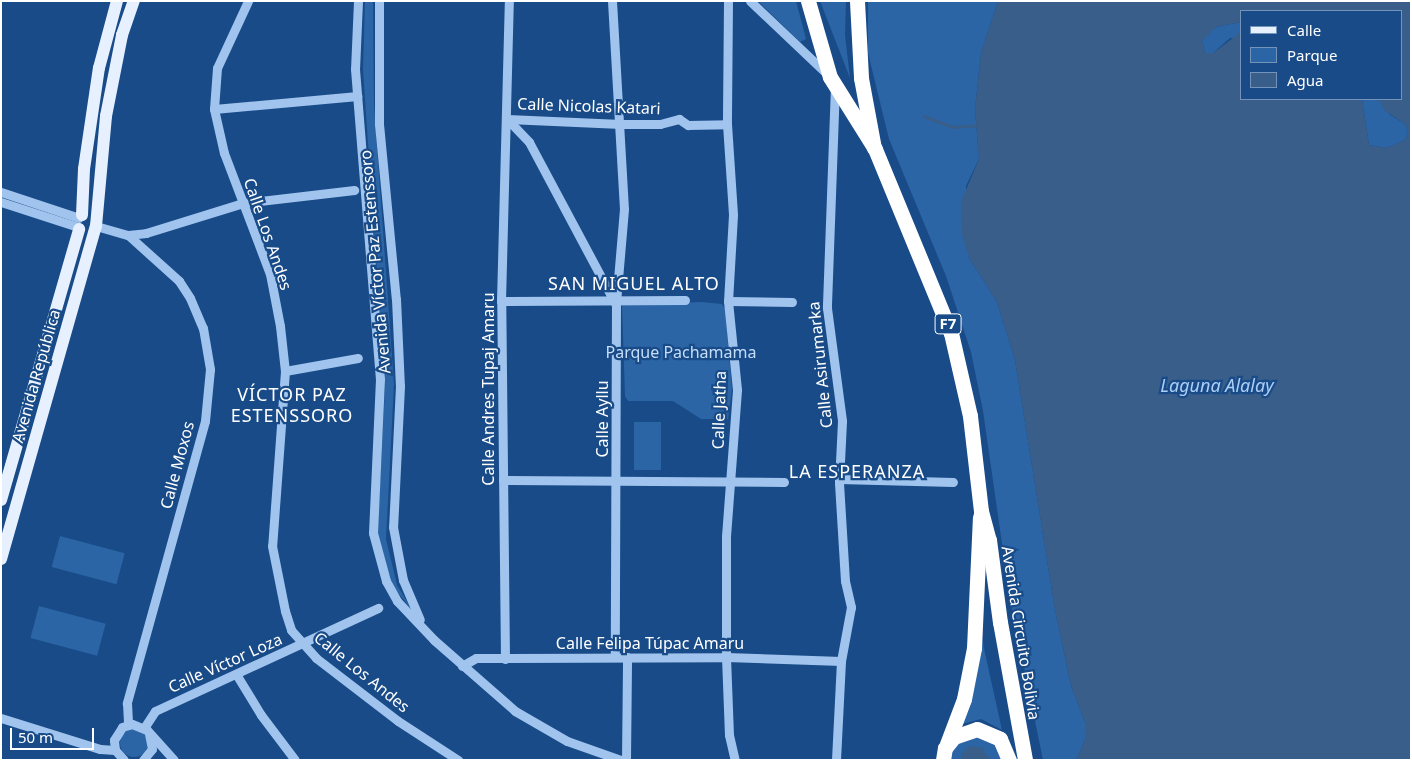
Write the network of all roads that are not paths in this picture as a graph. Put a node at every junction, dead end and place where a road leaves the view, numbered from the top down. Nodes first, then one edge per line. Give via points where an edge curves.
1 (117, 1) edge
2 (134, 1) edge
3 (248, 1) edge
4 (358, 1) edge
5 (379, 1) edge
6 (509, 1) edge
7 (612, 1) edge
8 (728, 1) edge
9 (750, 1) edge
10 (808, 1) edge
11 (857, 1) edge
12 (832, 81) junction
13 (357, 96) junction
14 (214, 109) junction
15 (506, 119) junction
16 (621, 124) junction
17 (727, 124) junction
18 (874, 149) junction
19 (354, 190) dead end
20 (1, 192) edge
21 (1, 202) edge
22 (242, 203) junction
23 (79, 222) junction
24 (95, 225) junction
25 (128, 234) junction
26 (685, 300) dead end
27 (728, 301) junction
28 (501, 302) junction
29 (792, 302) dead end
30 (616, 303) junction
31 (358, 358) dead end
32 (285, 371) junction
33 (840, 479) junction
34 (503, 480) junction
35 (617, 481) junction
36 (729, 482) junction
37 (784, 482) dead end
38 (953, 482) dead end
39 (1, 500) edge
40 (981, 511) junction
41 (1, 559) edge
42 (378, 608) dead end
43 (422, 625) junction
44 (303, 645) junction
45 (615, 657) junction
46 (627, 657) junction
47 (726, 657) junction
48 (505, 658) junction
49 (841, 661) junction
50 (462, 666) junction
51 (236, 674) junction
52 (1, 718) edge
53 (128, 725) junction
54 (147, 730) junction
55 (943, 754) edge
56 (117, 756) edge
57 (1017, 758) edge
58 (143, 760) edge
59 (174, 760) edge
60 (295, 760) edge
61 (458, 760) edge
62 (621, 760) edge
63 (626, 760) edge
64 (735, 760) edge
65 (836, 760) edge

1 - 23 main road, Avenida República via 99,68
2 - 24 main road, Avenida República via 122,35 110,91
3 - 14 street, Calle Los Andes via 217,68
4 - 13 street, Avenida Víctor Paz Estenssoro
5 - 43 street, Avenida Víctor Paz Estenssoro via 378,124 396,299 400,386 393,527 403,580
6 - 15 street, Calle Andres Tupaj Amaru
7 - 16 street, Calle Ayllu
8 - 17 street, Calle Jatha
9 - 12 street
10 - 12 highway, Avenida Circuito Bolivia / F7
11 - 18 highway, Avenida Circuito Bolivia / F7 via 861,78 871,115
12 - 18 highway, Avenida Circuito Bolivia / F7
12 - 33 street, Calle Asirumarka via 827,308 842,421
13 - 14 street
13 - 43 street, Avenida Víctor Paz Estenssoro via 380,379 374,545 386,581 397,601
14 - 22 street, Calle Los Andes via 224,152
15 - 16 street, Calle Nicolas Katari
15 - 28 street, Calle Andres Tupaj Amaru
15 - 30 street via 529,142
16 - 17 street, Calle Nicolas Katari via 660,124 679,119 688,125
16 - 30 street, Calle Ayllu via 624,209
17 - 27 street, Calle Jatha via 733,216
18 - 40 highway, Avenida Circuito Bolivia / F7 via 951,333 970,416
19 - 22 street
20 - 23 street
21 - 23 street
22 - 25 street via 146,233
22 - 32 street, Calle Los Andes via 270,274
23 - 24 main road via 86,233
23 - 39 main road, Avenida República
24 - 25 street
24 - 41 main road, Avenida República
25 - 53 street, Calle Moxos via 179,281 190,298 203,328 210,369 205,422 127,703
26 - 30 street
27 - 29 street
27 - 36 street, Calle Jatha via 737,390 736,432
28 - 30 street
28 - 34 street, Calle Andres Tupaj Amaru
30 - 35 street, Calle Ayllu
31 - 32 street
32 - 44 street, Calle Los Andes via 272,546 285,611 292,630
33 - 38 street
33 - 49 street, Calle Asirumarka via 845,580 851,607
34 - 35 street
34 - 48 street, Calle Andres Tupaj Amaru
35 - 36 street
35 - 45 street, Calle Ayllu
36 - 37 street
36 - 47 street, Calle Jatha
40 - 55 highway, Avenida Circuito Bolivia / F7 via 973,655 964,699
40 - 57 highway, Avenida Circuito Bolivia / F7 via 989,540 1019,732
42 - 44 street, Calle Víctor Loza
43 - 50 street
44 - 51 street, Calle Víctor Loza
44 - 61 street, Calle Los Andes via 398,721
45 - 46 street, Calle Felipa Túpac Amaru
45 - 48 street, Calle Felipa Túpac Amaru
46 - 47 street, Calle Felipa Túpac Amaru
46 - 63 street
47 - 49 street, Calle Felipa Túpac Amaru
47 - 64 street, Calle Jatha via 729,735
48 - 50 street, Calle Felipa Túpac Amaru via 476,658
49 - 65 street, Calle Asirumarka
50 - 62 street via 515,711 567,742
51 - 54 street, Calle Víctor Loza via 155,711
51 - 60 street via 261,715
52 - 56 street
53 - 54 street
53 - 56 street via 116,734
54 - 58 street via 152,749
54 - 59 street
55 - 57 highway, F7 via 958,734 972,729 987,730

